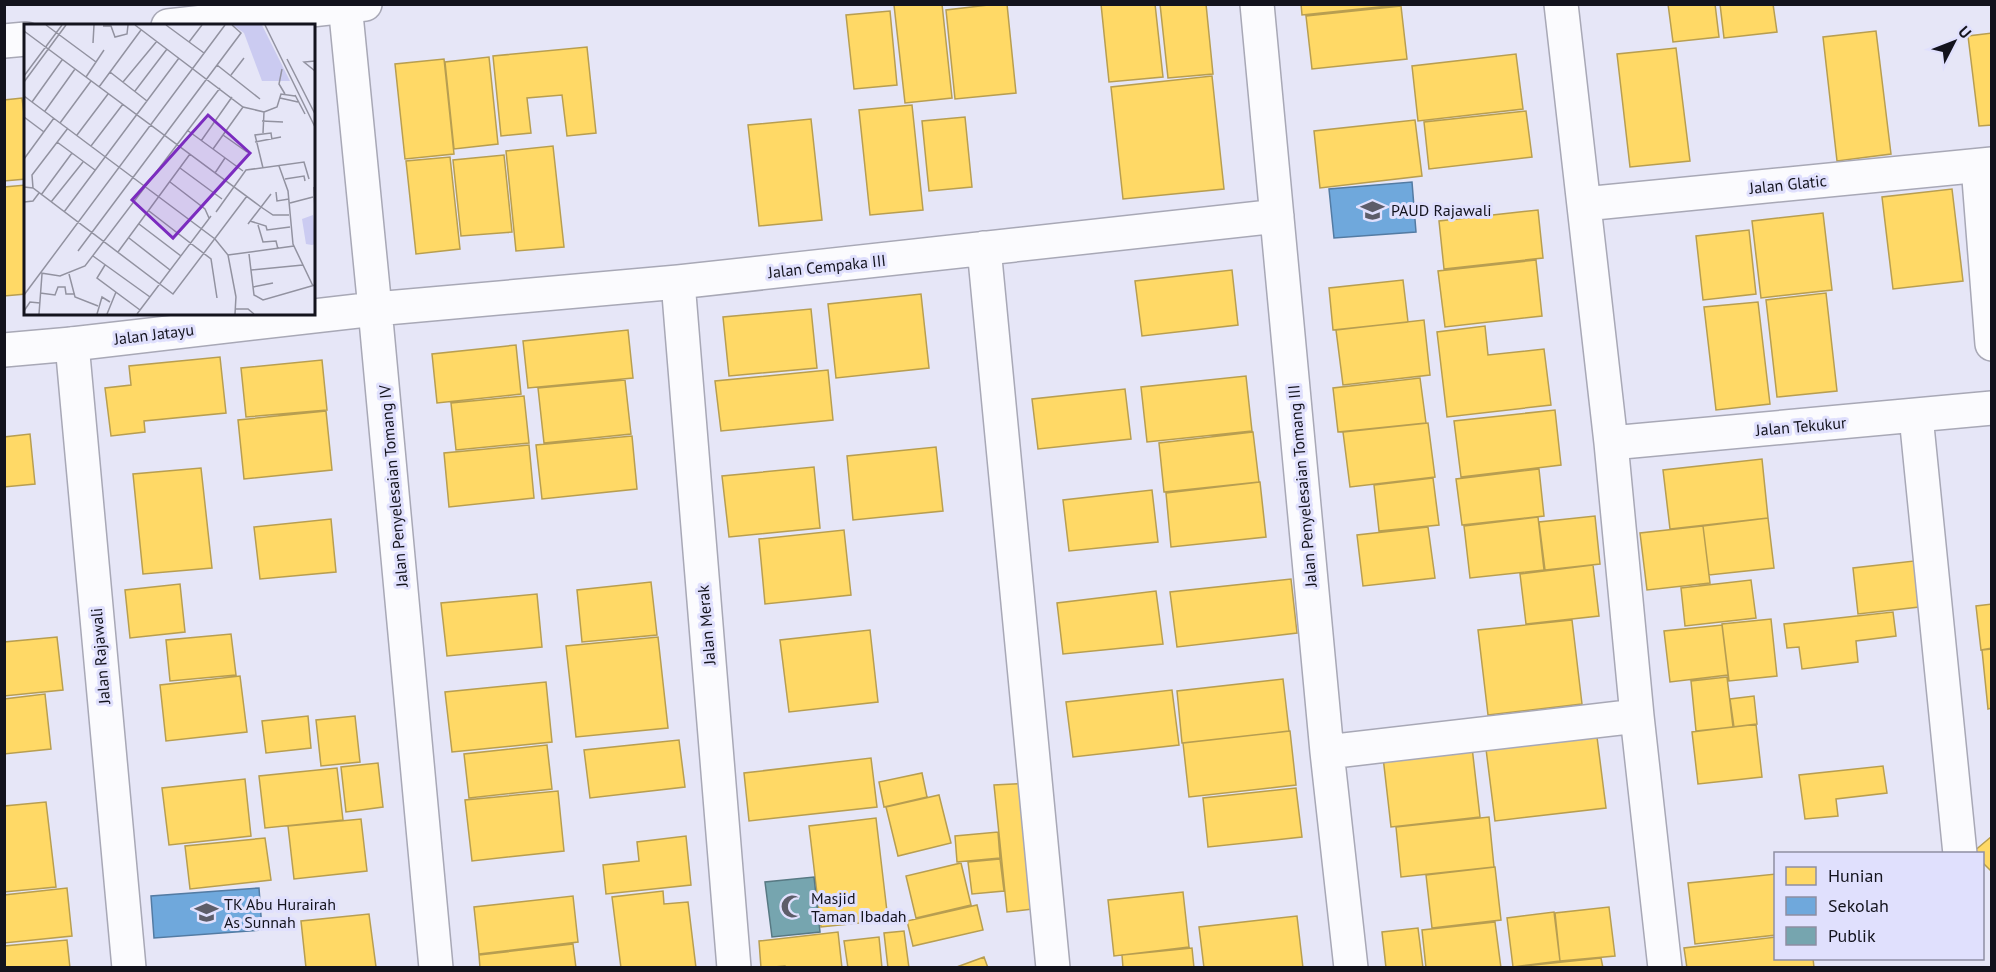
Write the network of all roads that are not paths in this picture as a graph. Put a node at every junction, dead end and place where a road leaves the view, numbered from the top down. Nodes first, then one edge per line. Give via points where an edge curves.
1 (1257, 4) edge
2 (1561, 4) edge
3 (352, 5) edge
4 (188, 24) edge
5 (24, 39) edge
6 (4, 41) edge
7 (1985, 165) edge
8 (1584, 204) junction
9 (1277, 216) junction
10 (984, 249) junction
11 (678, 282) junction
12 (375, 309) junction
13 (72, 344) junction
14 (1992, 344) edge
15 (4, 350) edge
16 (1992, 408) edge
17 (1916, 416) junction
18 (1611, 443) junction
19 (1636, 716) junction
20 (1327, 752) junction
21 (1960, 852) edge
22 (129, 968) edge
23 (436, 968) edge
24 (734, 968) edge
25 (1053, 968) edge
26 (1351, 968) edge
27 (1665, 968) edge

1 - 9 street, Jalan Penyelesaian Tomang III
2 - 8 street
3 - 4 street
3 - 12 street, Jalan Penyelesaian Tomang IV
5 - 6 street
7 - 8 street, Jalan Glatic
7 - 14 street
8 - 18 street
9 - 10 street, Jalan Cempaka III
9 - 20 street, Jalan Penyelesaian Tomang III
10 - 11 street, Jalan Cempaka III
10 - 25 street
11 - 12 street, Jalan Cempaka III
11 - 24 street, Jalan Merak
12 - 13 street, Jalan Jatayu
12 - 23 street, Jalan Penyelesaian Tomang IV
13 - 15 street, Jalan Jatayu
13 - 22 street, Jalan Rajawali
16 - 17 street, Jalan Tekukur
17 - 18 street, Jalan Tekukur
17 - 21 street
18 - 19 street
19 - 20 street
19 - 27 street
20 - 26 street, Jalan Penyelesaian Tomang III

